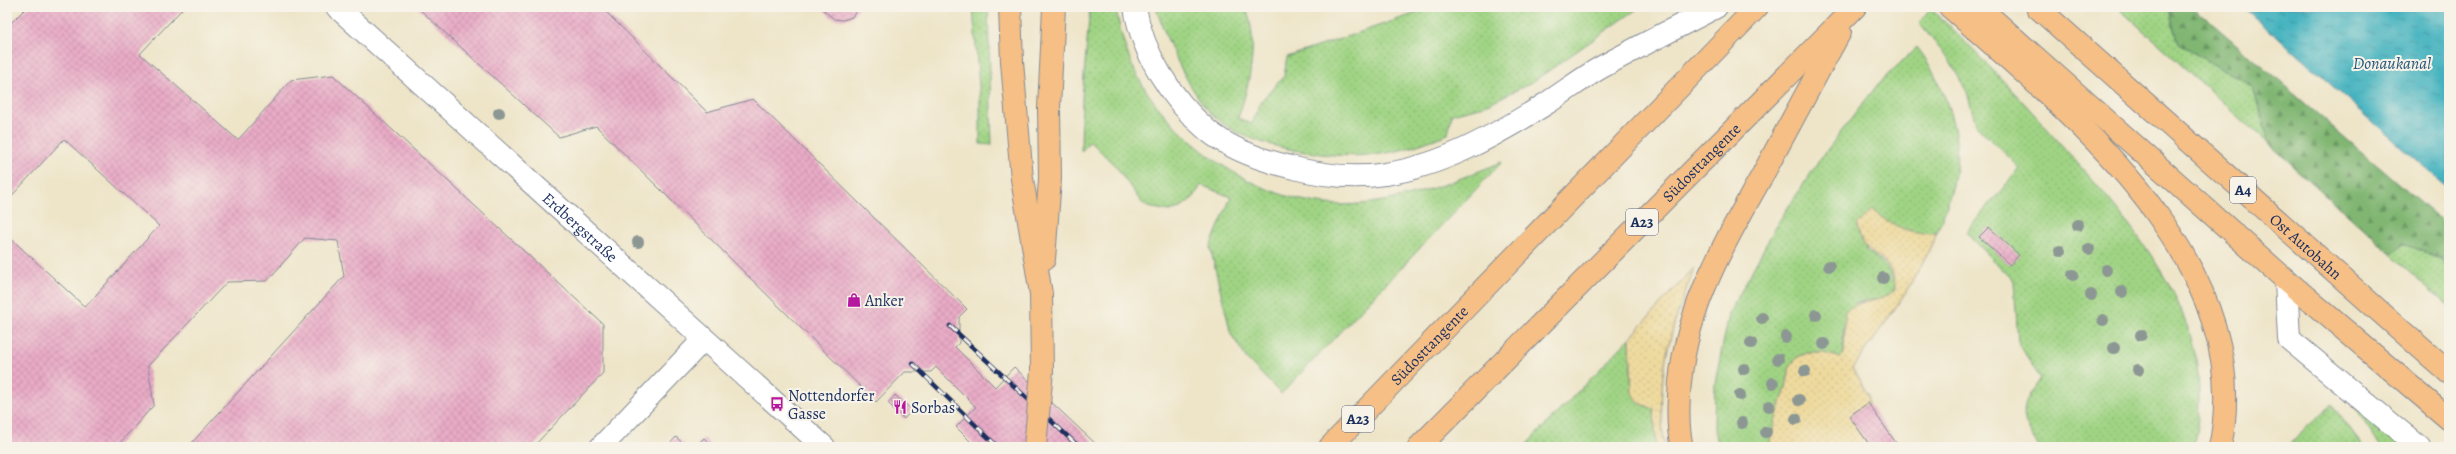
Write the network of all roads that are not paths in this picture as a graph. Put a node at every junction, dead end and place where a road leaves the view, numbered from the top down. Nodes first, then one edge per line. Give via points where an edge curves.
1 (337, 7) edge
2 (1010, 7) edge
3 (1054, 7) edge
4 (1135, 7) edge
5 (1716, 7) edge
6 (1757, 7) edge
7 (1950, 7) edge
8 (1979, 7) edge
9 (2037, 7) edge
10 (1854, 8) edge
11 (2286, 280) junction
12 (1041, 294) junction
13 (704, 339) junction
14 (2449, 373) edge
15 (2449, 419) edge
16 (1425, 441) edge
17 (600, 447) edge
18 (824, 447) edge
19 (1035, 447) edge
20 (1330, 447) edge
21 (1682, 447) edge
22 (2220, 447) edge
23 (2419, 447) edge

1 - 13 street, Erdbergstraße
2 - 12 highway via 1022,179
3 - 12 highway via 1049,108 1050,178
4 - 5 street via 1147,49 1165,81 1190,116 1216,138 1266,161 1304,171 1340,175 1385,175 1421,166 1491,136 1599,69
6 - 20 highway, Südosttangente / A23
7 - 22 highway via 2071,115 2103,148 2138,191 2193,272 2210,308 2219,342 2225,408
8 - 11 highway
9 - 14 highway, Ost Autobahn / A4
10 - 16 highway, Südosttangente / A23
10 - 21 highway via 1727,239 1696,307 1685,340 1680,373 1678,409
11 - 15 highway
11 - 23 street via 2289,339
12 - 19 highway, bridge via 1042,371
13 - 17 street
13 - 18 street, Erdbergstraße

